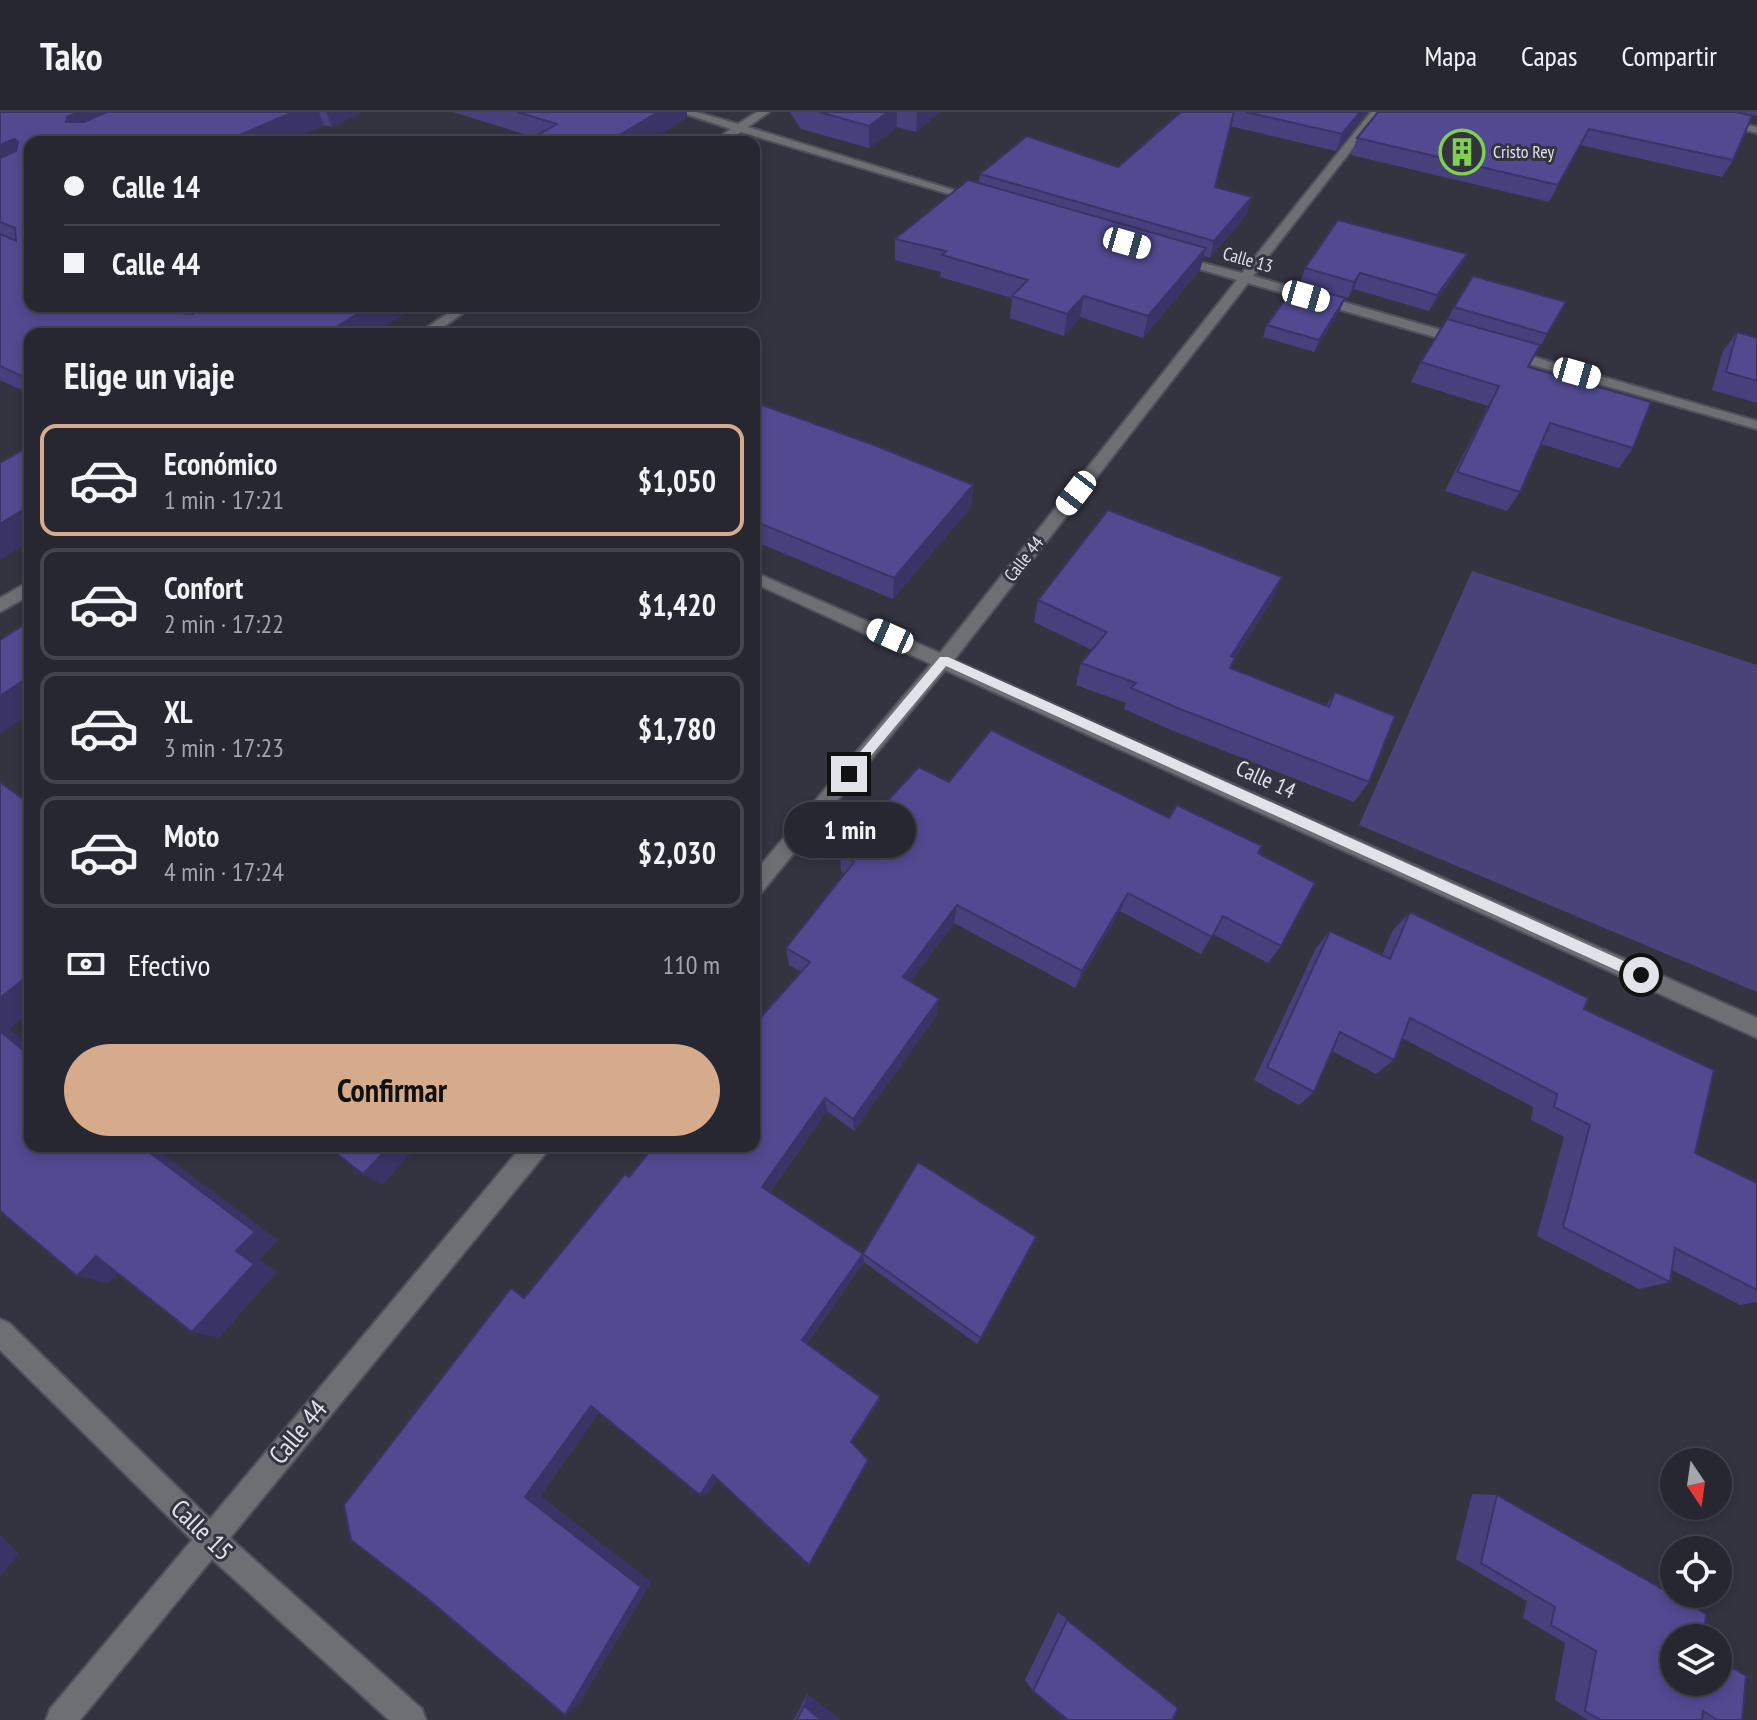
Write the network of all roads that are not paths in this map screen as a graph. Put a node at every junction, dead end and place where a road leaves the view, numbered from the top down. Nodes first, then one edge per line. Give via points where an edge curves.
1 (685, 112) edge
2 (764, 112) edge
3 (1376, 112) edge
4 (1674, 112) edge
5 (739, 128) junction
6 (1757, 130) edge
7 (727, 136) edge
8 (993, 203) edge
9 (1157, 252) edge
10 (1246, 278) junction
11 (458, 312) edge
12 (433, 328) edge
13 (1471, 343) edge
14 (1487, 348) edge
15 (1757, 425) edge
16 (760, 580) edge
17 (24, 591) edge
18 (0, 606) edge
19 (944, 660) junction
20 (760, 880) edge
21 (1757, 1028) edge
22 (532, 1152) edge
23 (0, 1332) edge
24 (209, 1538) junction
25 (61, 1720) edge
26 (411, 1720) edge

1 - 5 street
2 - 5 street
3 - 10 street, Calle 44
4 - 6 street
5 - 7 street
5 - 8 street
9 - 10 street, Calle 13
10 - 13 street, Calle 13
10 - 19 street, Calle 44
11 - 12 street
14 - 15 street
16 - 19 street, Calle 14
17 - 18 street
19 - 20 street, Calle 44
19 - 21 street, Calle 14
22 - 24 street, Calle 44
23 - 24 street, Calle 15
24 - 25 street, Calle 44
24 - 26 street, Calle 15

